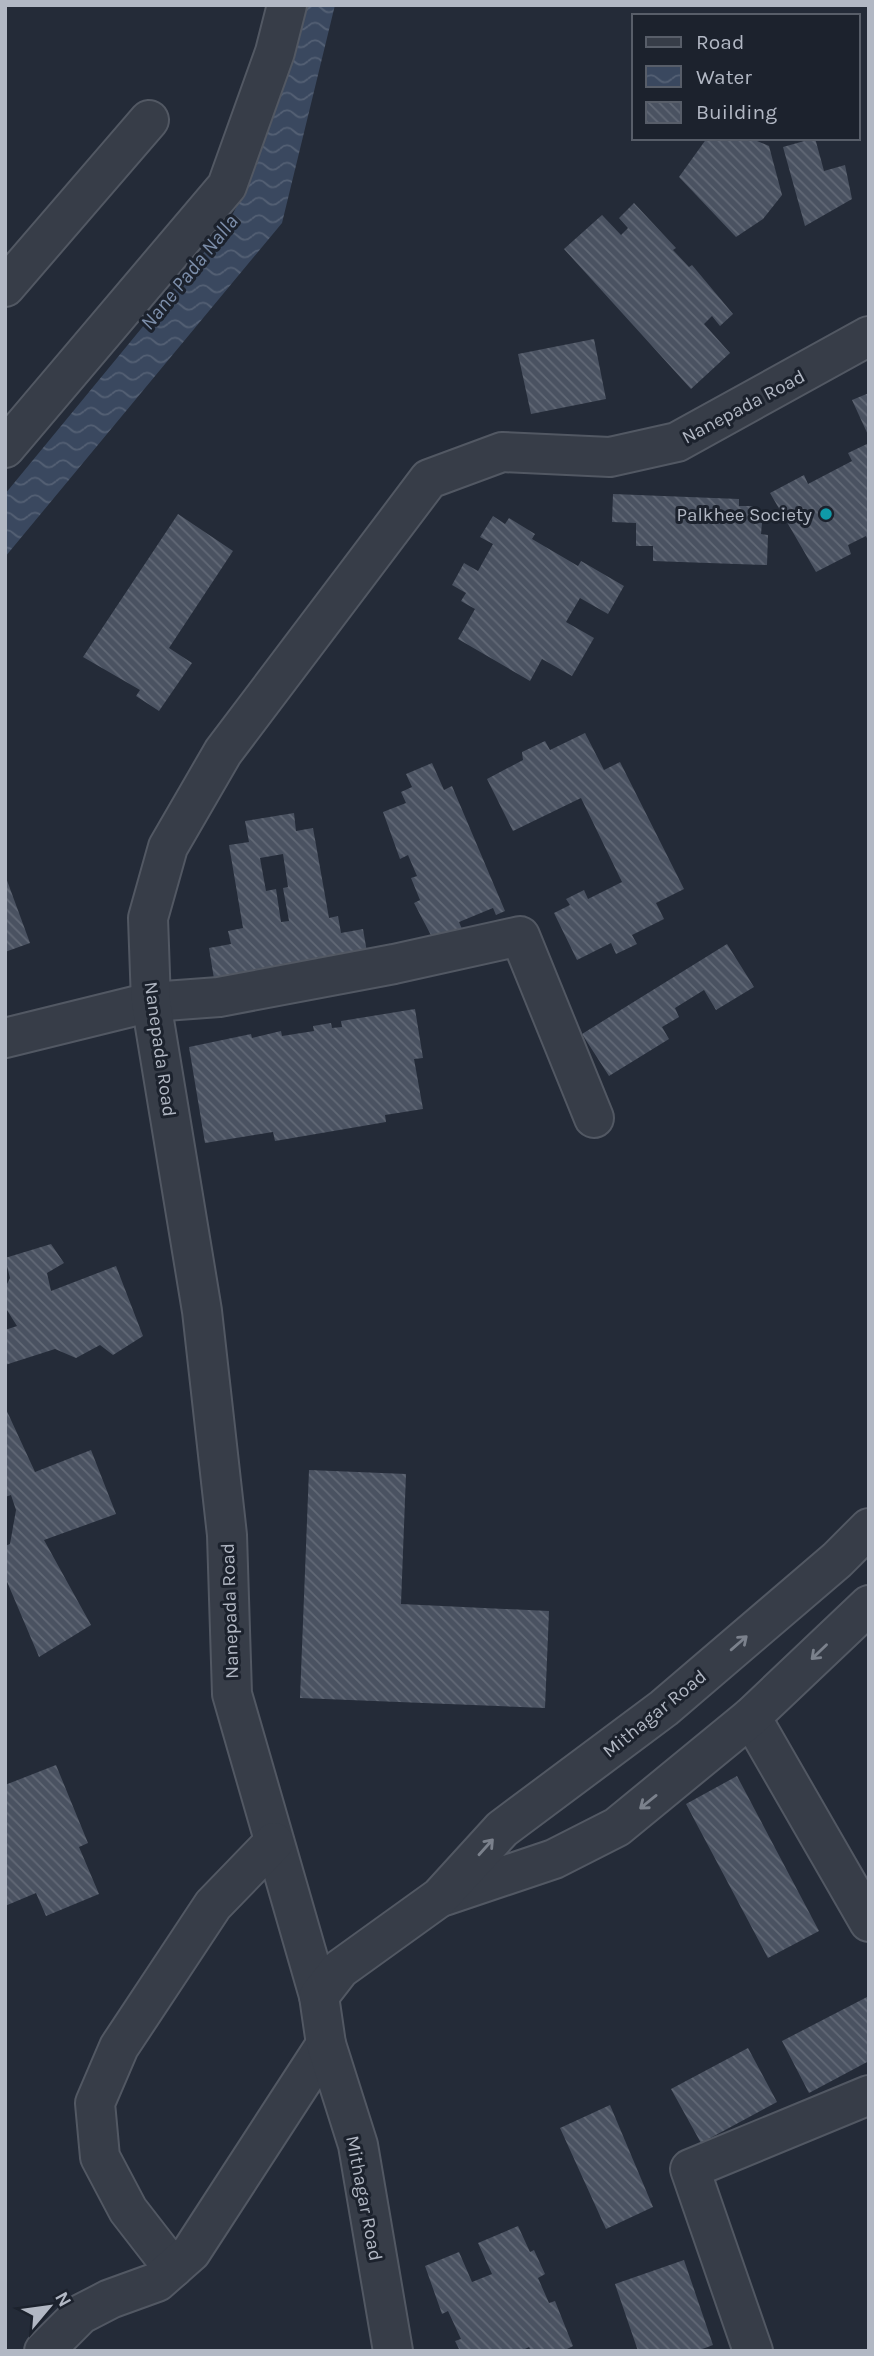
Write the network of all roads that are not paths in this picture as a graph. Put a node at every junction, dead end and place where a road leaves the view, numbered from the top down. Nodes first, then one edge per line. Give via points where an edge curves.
1 (286, 5) edge
2 (149, 120) dead end
3 (5, 287) edge
4 (869, 335) edge
5 (5, 448) edge
6 (151, 1002) junction
7 (5, 1038) edge
8 (594, 1118) dead end
9 (869, 1528) edge
10 (869, 1605) edge
11 (751, 1717) junction
12 (274, 1842) junction
13 (440, 1897) junction
14 (869, 1922) edge
15 (318, 1996) junction
16 (326, 2044) junction
17 (869, 2095) edge
18 (173, 2268) junction
19 (44, 2351) edge
20 (393, 2351) edge
21 (753, 2351) edge

1 - 5 street via 275,52 227,186
2 - 3 street
4 - 6 street, Nanepada Road via 677,442 610,457 502,452 429,479 223,752 168,847 148,918
6 - 7 street
6 - 8 street via 219,997 520,936
6 - 12 street, Nanepada Road via 202,1311 227,1535 232,1694
13 -> 9 street, Mithagar Road via 502,1829 664,1708
10 -> 11 street, Mithagar Road
11 -> 13 street, Mithagar Road via 617,1827 554,1859
11 - 14 street
12 - 15 street, Nanepada Road
12 - 18 street via 213,1905 119,2047 95,2104 100,2157 128,2210
13 - 15 street, Mithagar Road via 340,1969
15 - 16 street, Mithagar Road
16 - 18 street via 191,2252
16 - 20 street, Mithagar Road via 358,2145
17 - 21 street via 690,2169
18 - 19 street via 157,2282 81,2314

